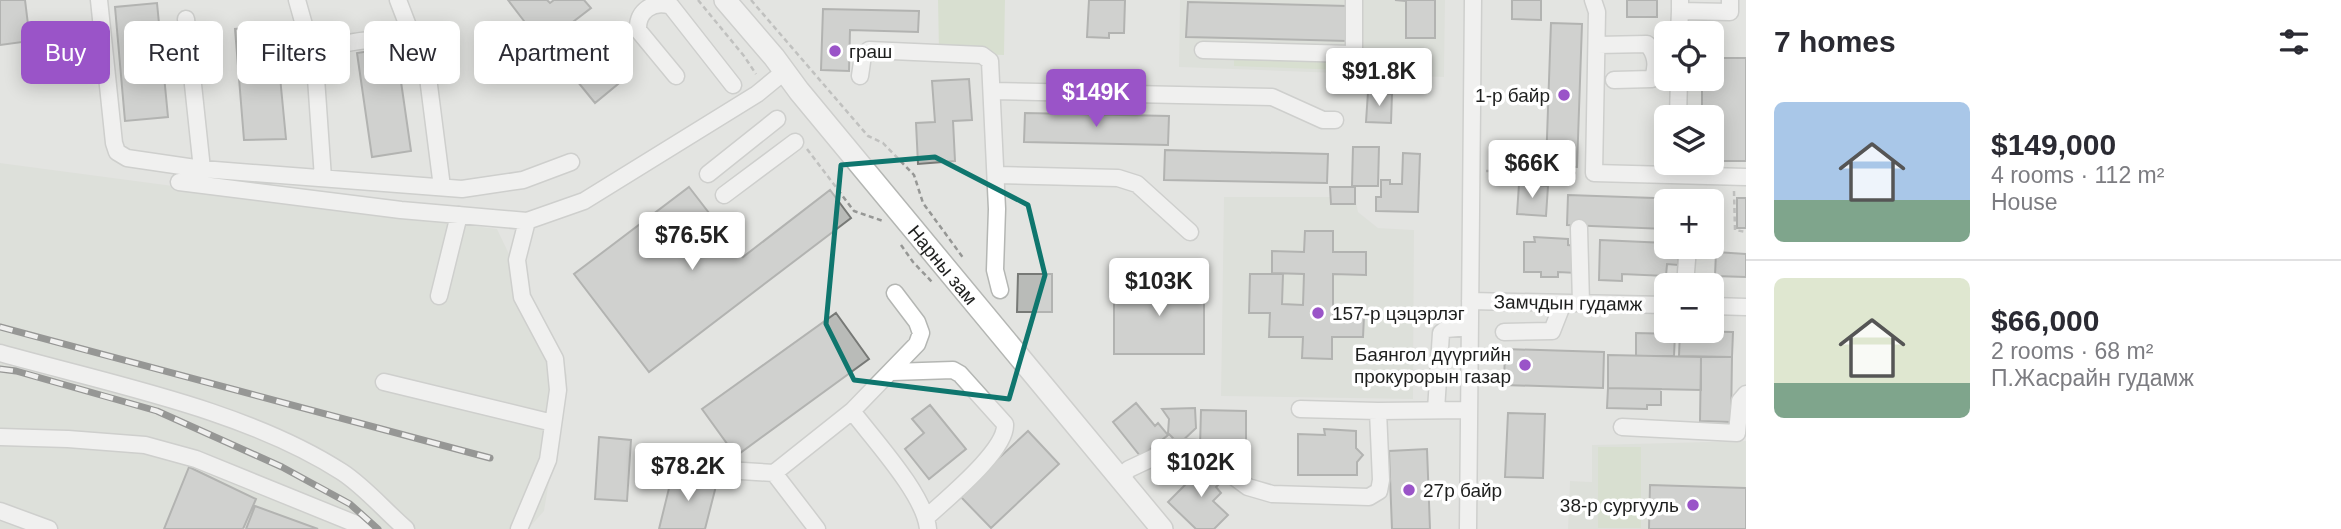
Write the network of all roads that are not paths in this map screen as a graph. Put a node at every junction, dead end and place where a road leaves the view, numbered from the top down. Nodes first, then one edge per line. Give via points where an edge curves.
1 (99, 0) edge
2 (297, 0) edge
3 (398, 0) edge
4 (724, 0) edge
5 (1354, 0) edge
6 (1473, 0) edge
7 (1593, 0) edge
8 (1730, 0) edge
9 (1680, 6) edge
10 (186, 19) dead end
11 (303, 21) edge
12 (406, 21) edge
13 (1597, 45) junction
14 (1203, 50) dead end
15 (785, 72) junction
16 (676, 76) dead end
17 (860, 76) dead end
18 (1614, 80) dead end
19 (317, 84) edge
20 (429, 84) edge
21 (733, 85) dead end
22 (992, 91) junction
23 (777, 119) dead end
24 (1335, 120) dead end
25 (800, 145) road end
26 (572, 162) dead end
27 (202, 169) junction
28 (1654, 170) edge
29 (708, 174) dead end
30 (996, 175) junction
31 (323, 178) junction
32 (179, 182) dead end
33 (442, 187) junction
34 (724, 195) dead end
35 (459, 215) junction
36 (527, 221) junction
37 (1580, 228) dead end
38 (1190, 232) dead end
39 (1000, 290) dead end
40 (895, 293) dead end
41 (439, 296) dead end
42 (1470, 301) junction
43 (1563, 303) junction
44 (1581, 303) junction
45 (1654, 305) edge
46 (1724, 306) edge
47 (1746, 307) edge
48 (1469, 327) junction
49 (1504, 332) dead end
50 (0, 353) edge
51 (892, 372) junction
52 (384, 382) dead end
53 (1746, 394) edge
54 (1300, 409) dead end
55 (1469, 410) junction
56 (852, 411) junction
57 (1378, 411) junction
58 (1436, 411) junction
59 (553, 423) junction
60 (1622, 427) dead end
61 (0, 437) edge
62 (692, 468) dead end
63 (774, 472) junction
64 (1120, 478) junction
65 (0, 511) edge
66 (927, 523) edge
67 (49, 529) edge
68 (364, 529) edge
69 (406, 529) edge
70 (519, 529) edge
71 (817, 529) edge
72 (1162, 529) edge
73 (1468, 529) edge

1 - 27 street via 117,152 127,158
2 - 11 street
3 - 12 street
4 - 15 main road, Нарны зам
5 - 14 street via 1352,54
6 - 42 street
7 - 13 street
8 - 9 street via 1730,12
10 - 27 street
13 - 18 street via 1647,44 1653,49 1652,79
13 - 28 street via 1594,173
15 - 36 street via 584,201
15 - 64 main road, Нарны зам
16 - 21 street via 638,30 640,16 652,5 671,6
17 - 22 street via 863,55 869,50 982,55 990,61
19 - 31 street
20 - 33 street
22 - 24 street via 1272,97 1324,120
22 - 30 street
23 - 29 street
25 - 34 street
26 - 33 street via 523,180 462,189
27 - 31 street
30 - 38 street via 1118,178 1137,184
30 - 39 street via 995,271
31 - 33 street
32 - 35 street
35 - 36 street
35 - 41 street
36 - 59 street via 517,260 522,297 555,359 558,390
37 - 44 street
40 - 51 street via 921,333 917,345
42 - 43 street, Замчдын гудамж
42 - 48 street
43 - 44 street, Замчдын гудамж
43 - 49 street via 1552,331
44 - 45 street, Замчдын гудамж
46 - 47 street
48 - 55 street
48 - 58 street via 1441,333
50 - 69 street via 183,404 283,438 344,473
51 - 56 street
51 - 66 street via 953,370 1005,425 1006,432 986,462
52 - 59 street
53 - 60 street via 1740,401 1737,433
54 - 57 street
55 - 58 street
55 - 73 street
56 - 63 street
56 - 66 street via 919,500
57 - 58 street
57 - 64 street via 1381,480 1379,491 1369,497 1272,494 1248,487 1195,448 1175,447
59 - 70 street via 548,460
61 - 68 street via 145,445 195,458
62 - 63 street
63 - 71 street
64 - 72 main road, Нарны зам
65 - 67 street

